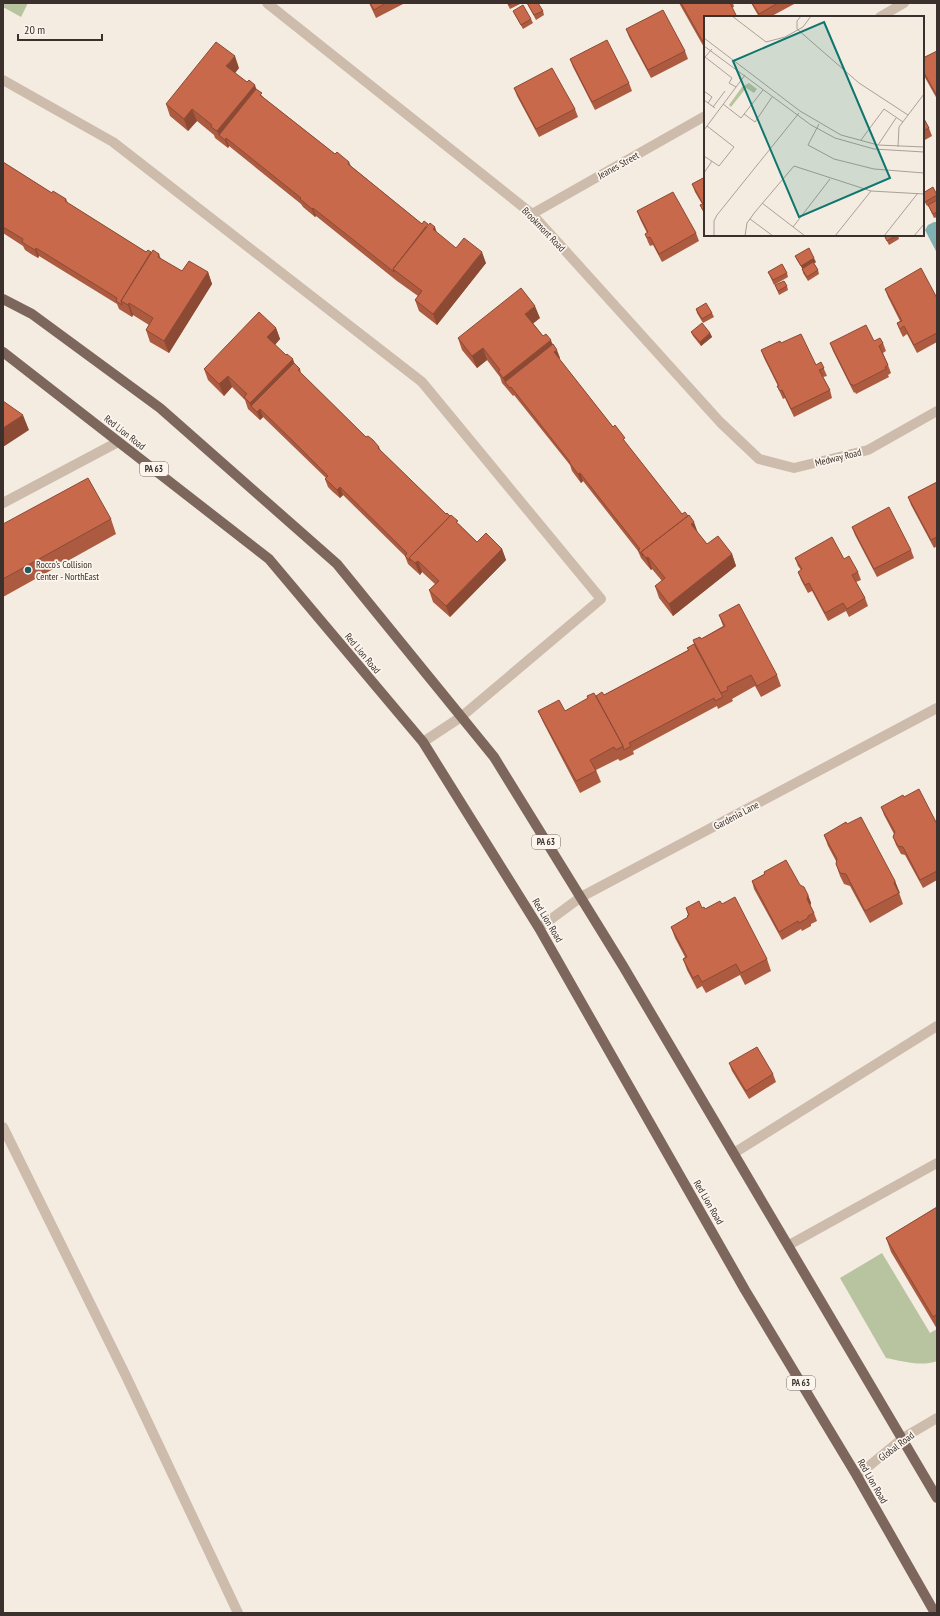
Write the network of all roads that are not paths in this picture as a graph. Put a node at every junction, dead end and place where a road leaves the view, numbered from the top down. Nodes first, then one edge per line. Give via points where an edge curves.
1 (267, 3) edge
2 (904, 3) edge
3 (882, 16) edge
4 (3, 80) edge
5 (704, 117) edge
6 (532, 214) junction
7 (3, 299) edge
8 (3, 352) edge
9 (937, 411) edge
10 (118, 442) junction
11 (778, 464) joint
12 (3, 503) edge
13 (937, 708) edge
14 (461, 717) junction
15 (423, 742) junction
16 (580, 897) junction
17 (539, 928) junction
18 (937, 1026) edge
19 (3, 1127) edge
20 (734, 1153) junction
21 (937, 1163) edge
22 (789, 1245) junction
23 (937, 1418) edge
24 (903, 1438) junction
25 (857, 1476) junction
26 (937, 1498) edge
27 (238, 1613) edge
28 (935, 1613) edge

1 - 6 street, Brookmont Road
2 - 3 street
4 - 14 street via 113,142 422,382 601,599
5 - 6 street, Jeanes Street
6 - 11 street, Brookmont Road via 720,422 759,459
7 - 14 main road, PA 63 via 32,314 160,408 337,564
8 - 10 main road, Red Lion Road / PA 63
9 - 11 street, Medway Road via 868,450 794,468
10 - 12 street
10 - 15 main road, Red Lion Road / PA 63 via 268,559
13 - 16 street, Gardenia Lane
14 - 15 street
14 - 16 main road, PA 63 via 494,757
15 - 17 main road, Red Lion Road / PA 63
16 - 17 street, Gardenia Lane
16 - 20 main road, PA 63
17 - 25 main road, Red Lion Road / PA 63 via 745,1290
18 - 20 street
19 - 27 street via 126,1376
20 - 22 main road, PA 63
21 - 22 street
22 - 24 main road, PA 63
23 - 24 street, Global Road
24 - 25 street, Global Road
24 - 26 main road, PA 63
25 - 28 main road, Red Lion Road / PA 63

